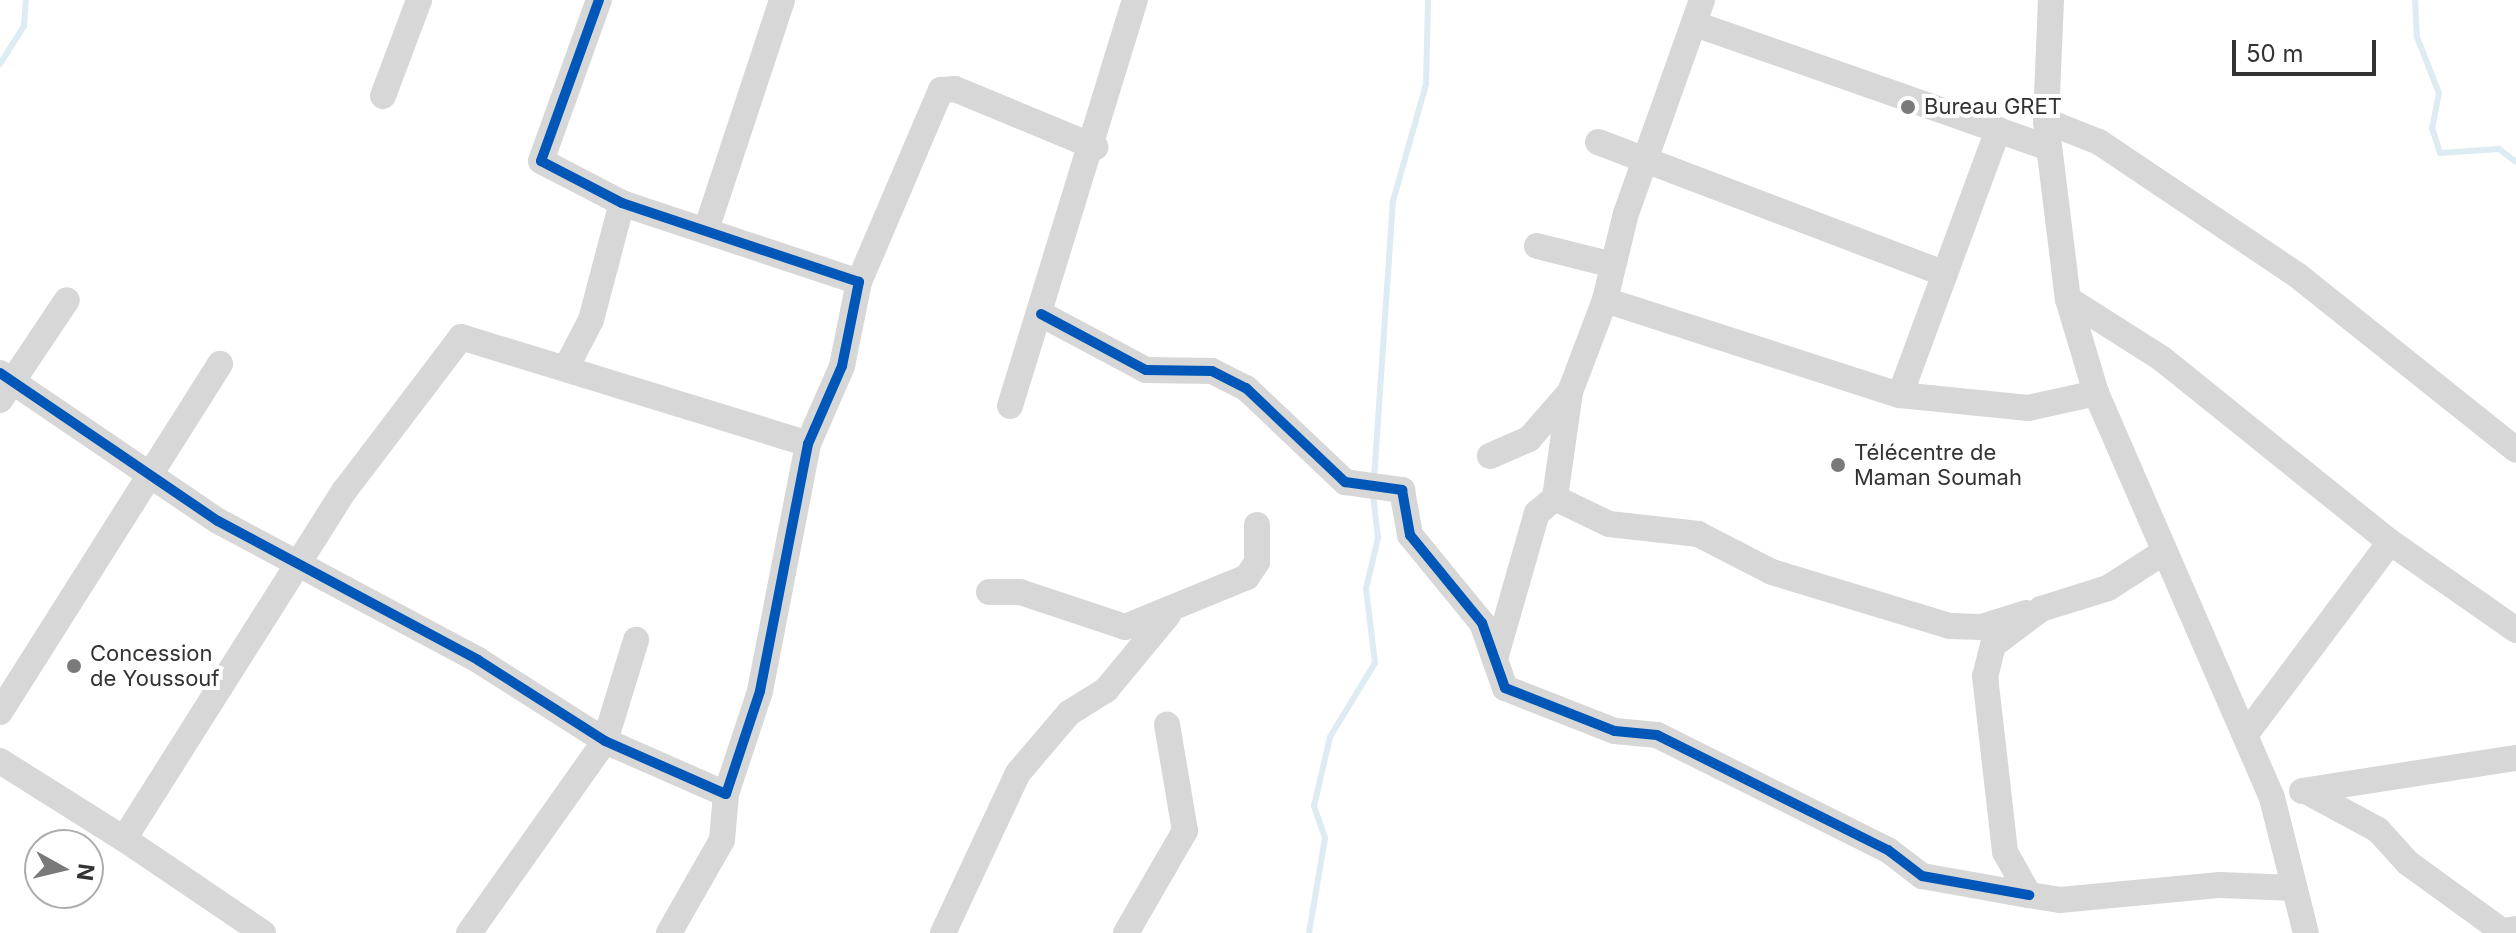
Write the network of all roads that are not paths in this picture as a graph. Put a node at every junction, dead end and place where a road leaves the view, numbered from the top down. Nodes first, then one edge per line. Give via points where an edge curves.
1 (419, 0) edge
2 (599, 0) edge
3 (1135, 0) edge
4 (2051, 0) edge
5 (773, 3) edge
6 (1699, 12) edge
7 (383, 96) dead end
8 (2046, 121) junction
9 (1998, 130) junction
10 (1598, 142) dead end
11 (1095, 147) junction
12 (2049, 148) junction
13 (1645, 161) junction
14 (622, 203) junction
15 (707, 227) junction
16 (1537, 246) dead end
17 (1613, 265) junction
18 (1945, 274) junction
19 (859, 282) junction
20 (2068, 299) junction
21 (67, 300) dead end
22 (1605, 300) junction
23 (1041, 314) junction
24 (220, 364) dead end
25 (566, 368) junction
26 (4, 385) edge
27 (1570, 392) junction
28 (2096, 393) junction
29 (1900, 395) junction
30 (1010, 406) dead end
31 (808, 444) junction
32 (2516, 450) edge
33 (1490, 456) dead end
34 (152, 479) junction
35 (1555, 498) junction
36 (1257, 525) dead end
37 (2390, 542) junction
38 (2164, 552) junction
39 (299, 567) junction
40 (989, 592) dead end
41 (2041, 609) junction
42 (1168, 615) junction
43 (2516, 630) edge
44 (636, 640) dead end
45 (1494, 662) junction
46 (0, 712) edge
47 (1167, 725) dead end
48 (2246, 734) junction
49 (605, 741) junction
50 (2516, 758) edge
51 (0, 761) edge
52 (2306, 791) junction
53 (726, 794) junction
54 (2272, 798) junction
55 (124, 839) junction
56 (2294, 888) junction
57 (2029, 895) junction
58 (2516, 929) edge
59 (263, 933) edge
60 (469, 933) edge
61 (669, 933) edge
62 (943, 933) edge
63 (1126, 933) edge
64 (2306, 933) edge

1 - 7 street
2 - 14 street via 541,161
3 - 11 street
4 - 8 street
5 - 15 street
6 - 9 street
6 - 13 street
8 - 12 street
8 - 32 street via 2099,142 2297,275
9 - 12 street
9 - 18 street
10 - 13 street
11 - 19 street via 955,89 941,90
11 - 23 street
12 - 20 street
13 - 17 street
13 - 18 street
14 - 15 street
14 - 25 street via 591,320
15 - 19 street
16 - 17 street
17 - 22 street
18 - 29 street
19 - 31 street via 842,366
20 - 28 street
20 - 37 street via 2161,358
21 - 26 street
22 - 27 street
22 - 29 street
23 - 30 street
23 - 45 street via 1146,370 1212,371 1246,388 1345,482 1402,490 1410,535 1482,623
24 - 34 street
25 - 31 street
25 - 39 street via 461,337 405,404
26 - 34 street
27 - 33 street via 1529,439
27 - 35 street
28 - 29 street via 2028,408
28 - 38 street
31 - 53 street via 760,691
34 - 39 street
34 - 46 street
35 - 41 street via 1609,524 1698,534 1772,572 1950,626 1982,627
35 - 45 street via 1537,513
36 - 42 street via 1257,562 1247,577
37 - 43 street
37 - 48 street
38 - 41 street via 2108,588
38 - 48 street
39 - 49 street via 478,660
39 - 55 street
40 - 42 street via 1020,592 1125,627
41 - 57 street via 1993,645 1985,676 2005,852
42 - 62 street via 1106,690 1069,713 1018,773
44 - 49 street
45 - 57 street via 1505,688 1615,731 1657,735 1888,850 1922,876
47 - 63 street via 1185,831
48 - 54 street
49 - 53 street
49 - 60 street
50 - 52 street
51 - 55 street
52 - 54 street
52 - 58 street via 2378,830 2408,863 2502,931
53 - 61 street via 722,840
54 - 56 street
55 - 59 street
56 - 57 street via 2220,885 2101,899
56 - 64 street

